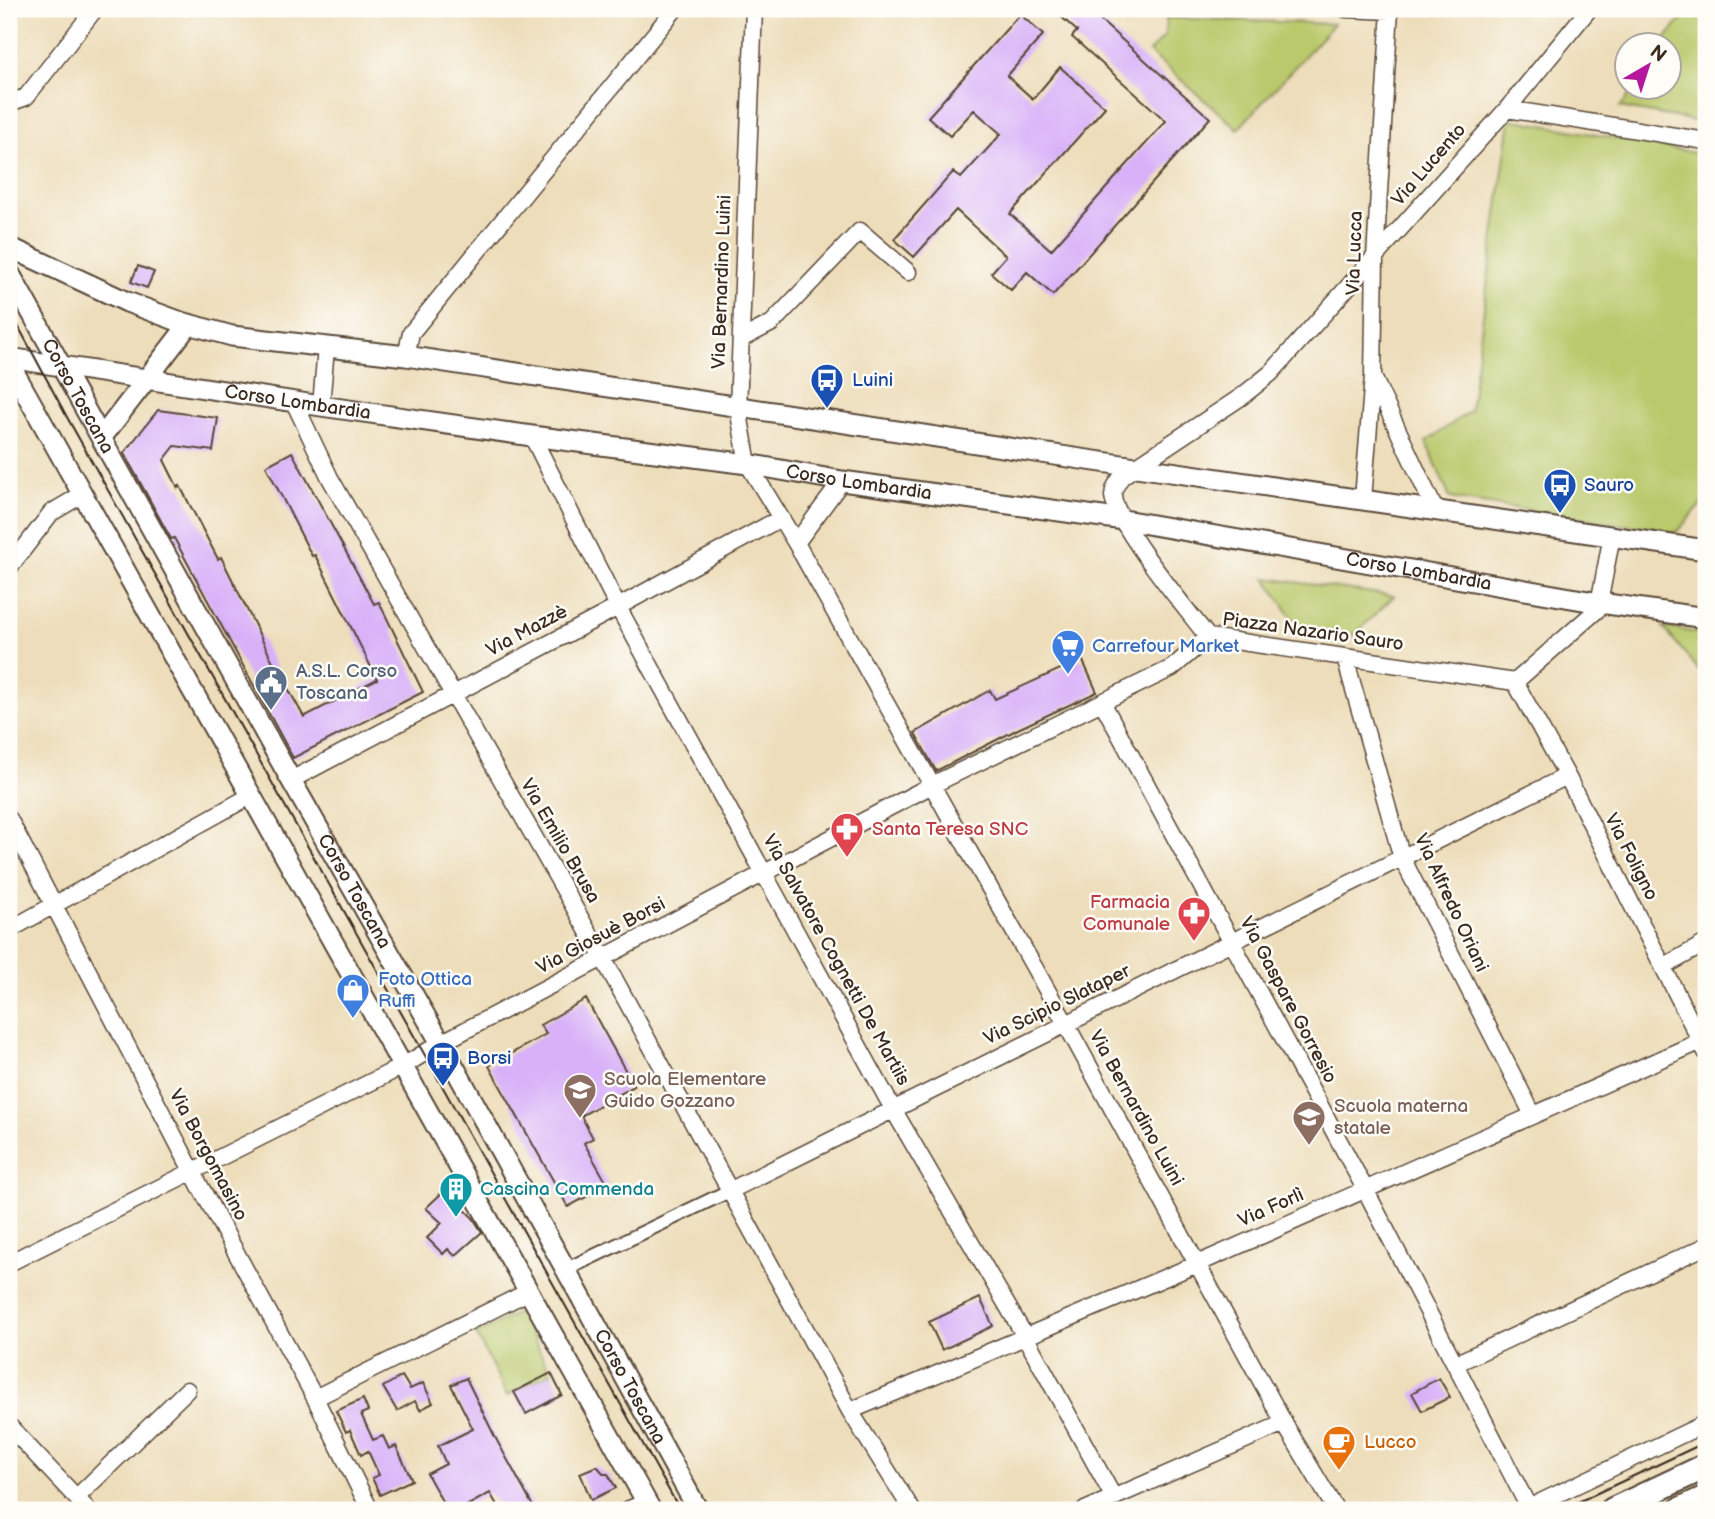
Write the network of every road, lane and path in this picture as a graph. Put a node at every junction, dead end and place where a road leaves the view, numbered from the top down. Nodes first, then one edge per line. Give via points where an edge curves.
1 (95, 9) edge
2 (675, 9) edge
3 (754, 9) edge
4 (1346, 9) edge
5 (1589, 9) edge
6 (1390, 10) edge
7 (9, 100) edge
8 (1507, 109) junction
9 (1706, 141) edge
10 (9, 247) edge
11 (1375, 258) junction
12 (9, 272) edge
13 (908, 272) dead end
14 (189, 324) junction
15 (741, 339) junction
16 (326, 347) junction
17 (406, 356) junction
18 (9, 360) edge
19 (63, 367) junction
20 (1271, 373) joint
21 (1373, 376) junction
22 (147, 380) junction
23 (294, 402) junction
24 (321, 406) junction
25 (738, 408) junction
26 (532, 436) junction
27 (102, 437) junction
28 (748, 464) junction
29 (1135, 467) junction
30 (842, 481) junction
31 (83, 494) junction
32 (1363, 499) junction
33 (1435, 510) junction
34 (781, 518) junction
35 (1124, 520) junction
36 (1612, 536) junction
37 (796, 543) junction
38 (1706, 550) edge
39 (9, 568) edge
40 (1600, 603) junction
41 (618, 607) junction
42 (1706, 618) edge
43 (1208, 638) junction
44 (1345, 658) junction
45 (1515, 682) junction
46 (451, 694) junction
47 (1102, 702) junction
48 (1567, 776) junction
49 (290, 780) junction
50 (932, 785) junction
51 (252, 795) junction
52 (9, 819) edge
53 (1402, 858) junction
54 (765, 874) junction
55 (54, 906) junction
56 (9, 930) edge
57 (1233, 941) junction
58 (1706, 943) edge
59 (603, 958) junction
60 (1663, 967) junction
61 (1066, 1024) junction
62 (441, 1044) junction
63 (1704, 1044) edge
64 (402, 1066) junction
65 (893, 1109) junction
66 (1533, 1115) junction
67 (192, 1171) junction
68 (1365, 1189) junction
69 (729, 1191) junction
70 (1706, 1246) edge
71 (9, 1263) edge
72 (1197, 1264) junction
73 (565, 1269) junction
74 (530, 1291) junction
75 (1026, 1338) junction
76 (1455, 1364) junction
77 (187, 1390) dead end
78 (315, 1398) junction
79 (850, 1411) junction
80 (1284, 1423) junction
81 (1706, 1423) edge
82 (9, 1426) edge
83 (1706, 1466) edge
84 (76, 1497) junction
85 (1114, 1498) junction
86 (1706, 1498) edge
87 (648, 1506) edge
88 (1527, 1509) edge
89 (88, 1510) edge
90 (370, 1510) edge
91 (627, 1510) edge
92 (698, 1510) edge
93 (912, 1510) edge
94 (1085, 1510) edge
95 (1336, 1510) edge
96 (1613, 1510) edge
97 (1680, 1510) edge

1 - 7 street via 26,97
2 - 17 street via 411,334
3 - 15 street, Via Bernardino Luini
4 - 6 street
5 - 8 street, Via Lucento
6 - 11 street, Via Lucca
8 - 9 street
8 - 11 street, Via Lucento
10 - 14 street via 127,302
11 - 20 street, Via Lucento
11 - 21 street, Via Lucca
12 - 19 street, Corso Toscana
13 - 15 street via 860,231 772,323
14 - 16 street via 232,336
14 - 22 street
15 - 25 street, Via Bernardino Luini
16 - 17 street
16 - 24 street
17 - 25 street
18 - 19 street, Corso Lombardia
18 - 31 street
19 - 22 street, Corso Lombardia
19 - 27 street, Corso Toscana
20 - 29 street, Piazza Nazario Sauro
21 - 32 street, Via Lucca
21 - 33 street
22 - 23 street, Corso Lombardia
22 - 27 street
23 - 24 street, Corso Lombardia
23 - 46 street, Via Emilio Brusa via 330,478
24 - 26 street, Corso Lombardia
25 - 28 street, Via Bernardino Luini
25 - 29 street
26 - 28 street, Corso Lombardia
26 - 41 street, Via Salvatore Cognetti De Martiis
27 - 49 street, Corso Toscana
28 - 30 street, Corso Lombardia
28 - 34 street, Via Bernardino Luini
29 - 32 street
29 - 35 street, Piazza Nazario Sauro via 1115,486 1113,497
30 - 35 street, Corso Lombardia
30 - 37 street
31 - 39 street via 51,513
31 - 51 street
32 - 33 street
33 - 36 street
34 - 37 street, Via Bernardino Luini
34 - 41 street, Via Mazzè
35 - 40 street, Corso Lombardia
35 - 43 street, Piazza Nazario Sauro
36 - 38 street
36 - 40 street
37 - 50 street, Via Bernardino Luini
40 - 42 street, Corso Lombardia
40 - 45 street
41 - 46 street, Via Mazzè
41 - 54 street, Via Salvatore Cognetti De Martiis
43 - 44 street, Piazza Nazario Sauro
43 - 47 street, Via Giosuè Borsi via 1172,668
44 - 45 street, Piazza Nazario Sauro
44 - 53 street, Via Alfredo Oriani
45 - 48 street, Via Foligno
46 - 49 street, Via Mazzè
46 - 59 street, Via Emilio Brusa
47 - 50 street, Via Giosuè Borsi
47 - 57 street, Via Gaspare Gorresio
48 - 53 street, Via Scipio Slataper
48 - 60 street, Via Foligno
49 - 62 street, Corso Toscana
50 - 54 street, Via Giosuè Borsi
50 - 61 street, Via Bernardino Luini
51 - 55 street
51 - 64 street
52 - 55 street, Via Borgomasino
53 - 57 street, Via Scipio Slataper
53 - 66 street, Via Alfredo Oriani
54 - 59 street, Via Giosuè Borsi
54 - 65 street, Via Salvatore Cognetti De Martiis
55 - 56 street
55 - 67 street, Via Borgomasino
57 - 61 street, Via Scipio Slataper
57 - 68 street, Via Gaspare Gorresio
58 - 60 street
59 - 62 street, Via Giosuè Borsi
59 - 69 street, Via Emilio Brusa
60 - 63 street, Via Foligno
61 - 65 street, Via Scipio Slataper
61 - 72 street, Via Bernardino Luini
62 - 64 street, Via Giosuè Borsi
62 - 73 street, Corso Toscana
63 - 66 street, Via Forlì
64 - 67 street, Via Giosuè Borsi
64 - 74 street
65 - 69 street, Via Scipio Slataper
65 - 75 street, Via Salvatore Cognetti De Martiis
66 - 68 street, Via Forlì
67 - 71 street, Via Giosuè Borsi
67 - 78 street, Via Borgomasino
68 - 72 street, Via Forlì
68 - 76 street, Via Gaspare Gorresio
69 - 73 street, Via Scipio Slataper
69 - 79 street, Via Emilio Brusa
70 - 76 street
72 - 75 street, Via Forlì
72 - 80 street, Via Bernardino Luini
73 - 92 street, Corso Toscana
74 - 78 street
74 - 87 street
75 - 79 street, Via Forlì
75 - 85 street, Via Salvatore Cognetti De Martiis
76 - 88 street, Via Gaspare Gorresio
77 - 84 street
78 - 90 street, Via Borgomasino
79 - 93 street, Via Emilio Brusa
80 - 85 street
80 - 95 street, Via Bernardino Luini
81 - 88 street
82 - 84 street
83 - 96 main road
84 - 89 street
85 - 94 street
86 - 97 main road
87 - 91 street

